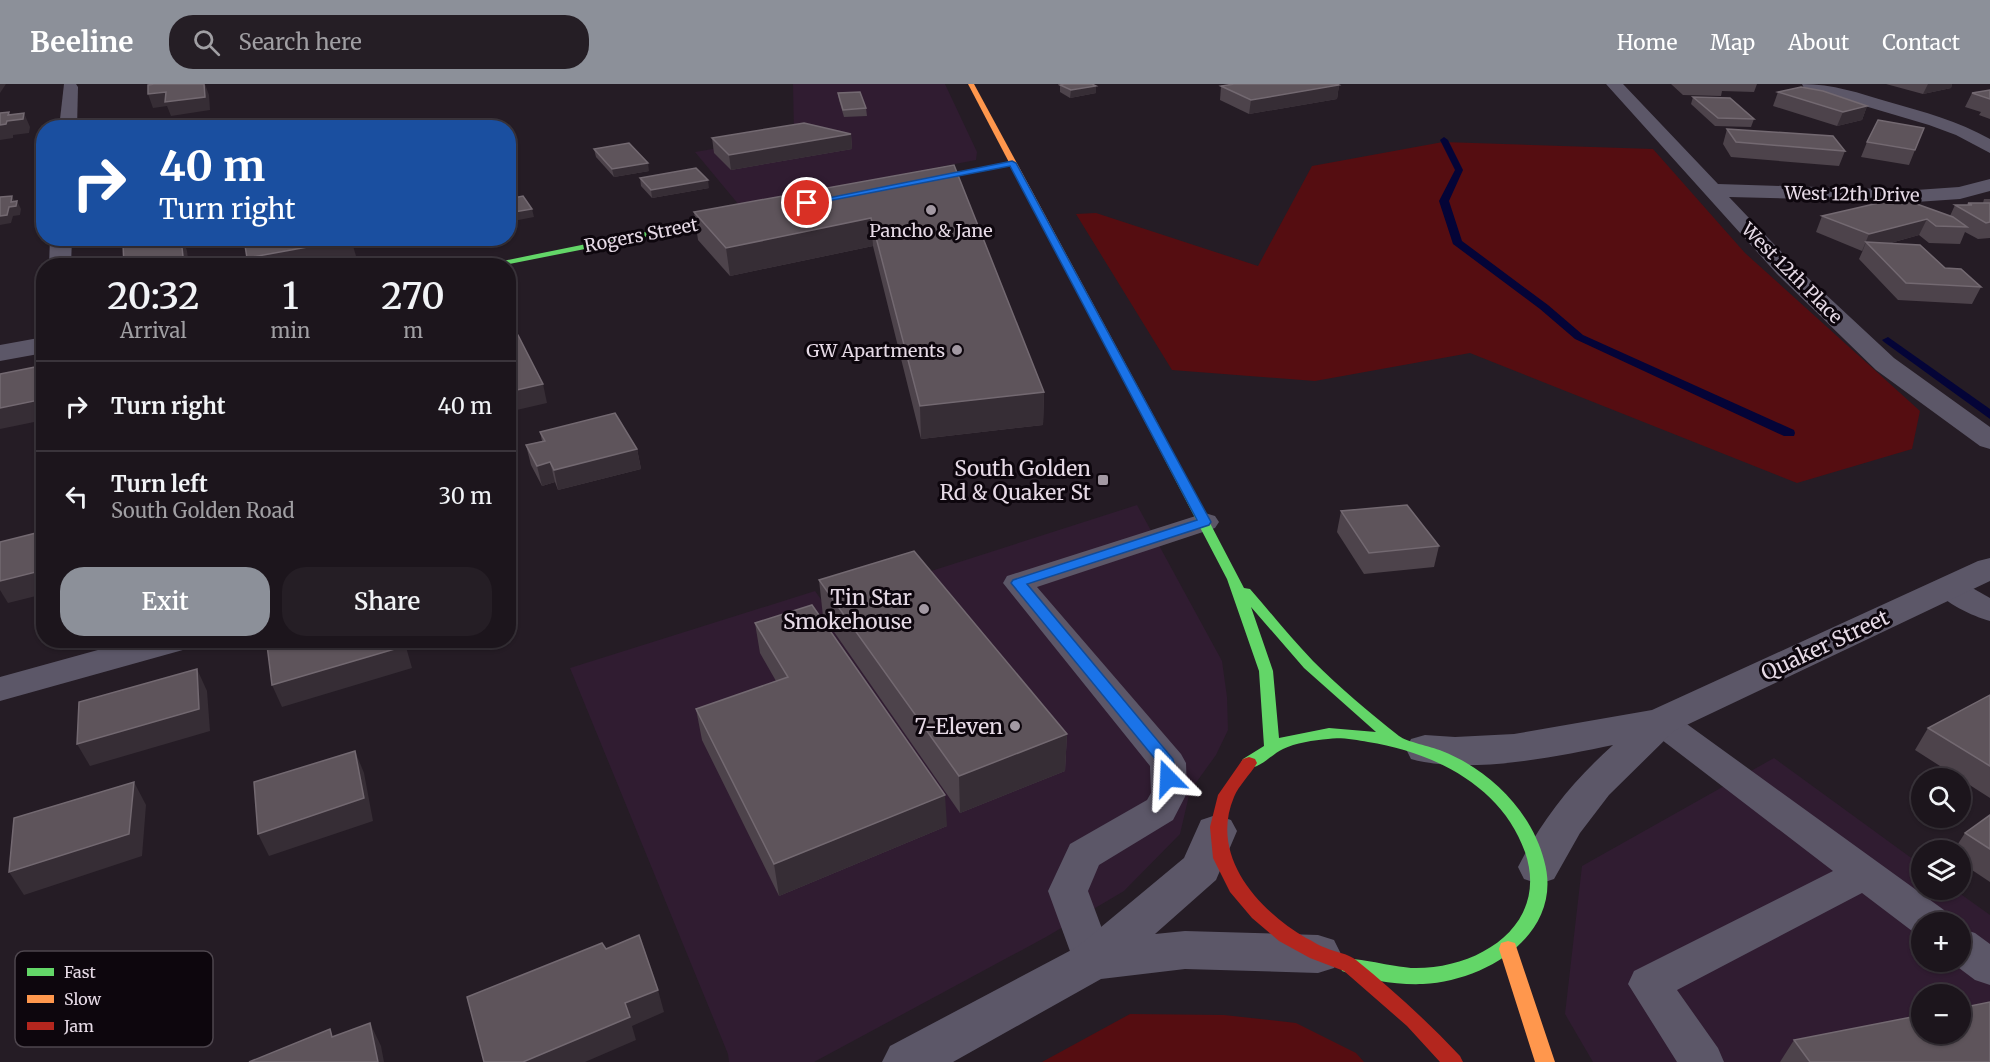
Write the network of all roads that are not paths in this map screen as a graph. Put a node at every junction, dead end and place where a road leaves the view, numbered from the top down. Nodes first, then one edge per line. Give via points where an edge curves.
1 (971, 84) edge
2 (1614, 84) edge
3 (1810, 84) edge
4 (70, 87) dead end
5 (68, 120) edge
6 (1990, 147) edge
7 (1012, 163) junction
8 (1990, 185) edge
9 (894, 186) edge
10 (1713, 190) junction
11 (756, 213) edge
12 (516, 259) edge
13 (36, 346) edge
14 (0, 353) edge
15 (1990, 440) edge
16 (1205, 522) junction
17 (1990, 568) edge
18 (1234, 579) junction
19 (1949, 588) junction
20 (1990, 610) edge
21 (149, 648) edge
22 (0, 689) edge
23 (1661, 722) junction
24 (1409, 744) junction
25 (1272, 747) junction
26 (1216, 831) junction
27 (1539, 867) junction
28 (1864, 873) junction
29 (1917, 912) edge
30 (1508, 949) junction
31 (1971, 953) edge
32 (1333, 960) junction
33 (1093, 961) junction
34 (1990, 967) edge
35 (907, 1062) edge
36 (1453, 1062) edge
37 (1545, 1062) edge
38 (1702, 1062) edge

1 - 7 main road
2 - 10 street, West 12th Place
3 - 6 street via 1935,120
4 - 5 street
7 - 9 main road
7 - 16 main road
8 - 10 street, West 12th Drive via 1960,193 1916,196
10 - 15 street, West 12th Place via 1785,269 1885,364
11 - 12 main road, Rogers Street
13 - 14 street
16 - 18 main road
16 - 33 lane via 1018,583 1168,763 1169,794 1160,810 1084,855 1068,891
17 - 19 street, Quaker Street
18 - 24 main road via 1309,665
18 - 25 main road via 1266,671
19 - 20 lane
19 - 23 street, Quaker Street
21 - 22 street
23 - 24 street, Quaker Street via 1481,752
23 - 27 street, Quaker Street via 1595,785 1565,822
23 - 28 lane
24 - 25 main road via 1360,734 1329,733 1298,737
24 - 27 main road via 1458,765 1488,786 1530,838
25 - 26 main road via 1241,768 1222,796
26 - 32 main road via 1224,865 1244,899 1277,930
26 - 33 street via 1201,868
27 - 30 main road via 1539,897 1529,925
28 - 29 lane
28 - 38 lane via 1649,984
30 - 32 main road via 1476,966 1437,976 1394,975
30 - 37 main road
31 - 34 lane
32 - 33 street via 1185,950
32 - 36 main road via 1414,1020
33 - 35 street

